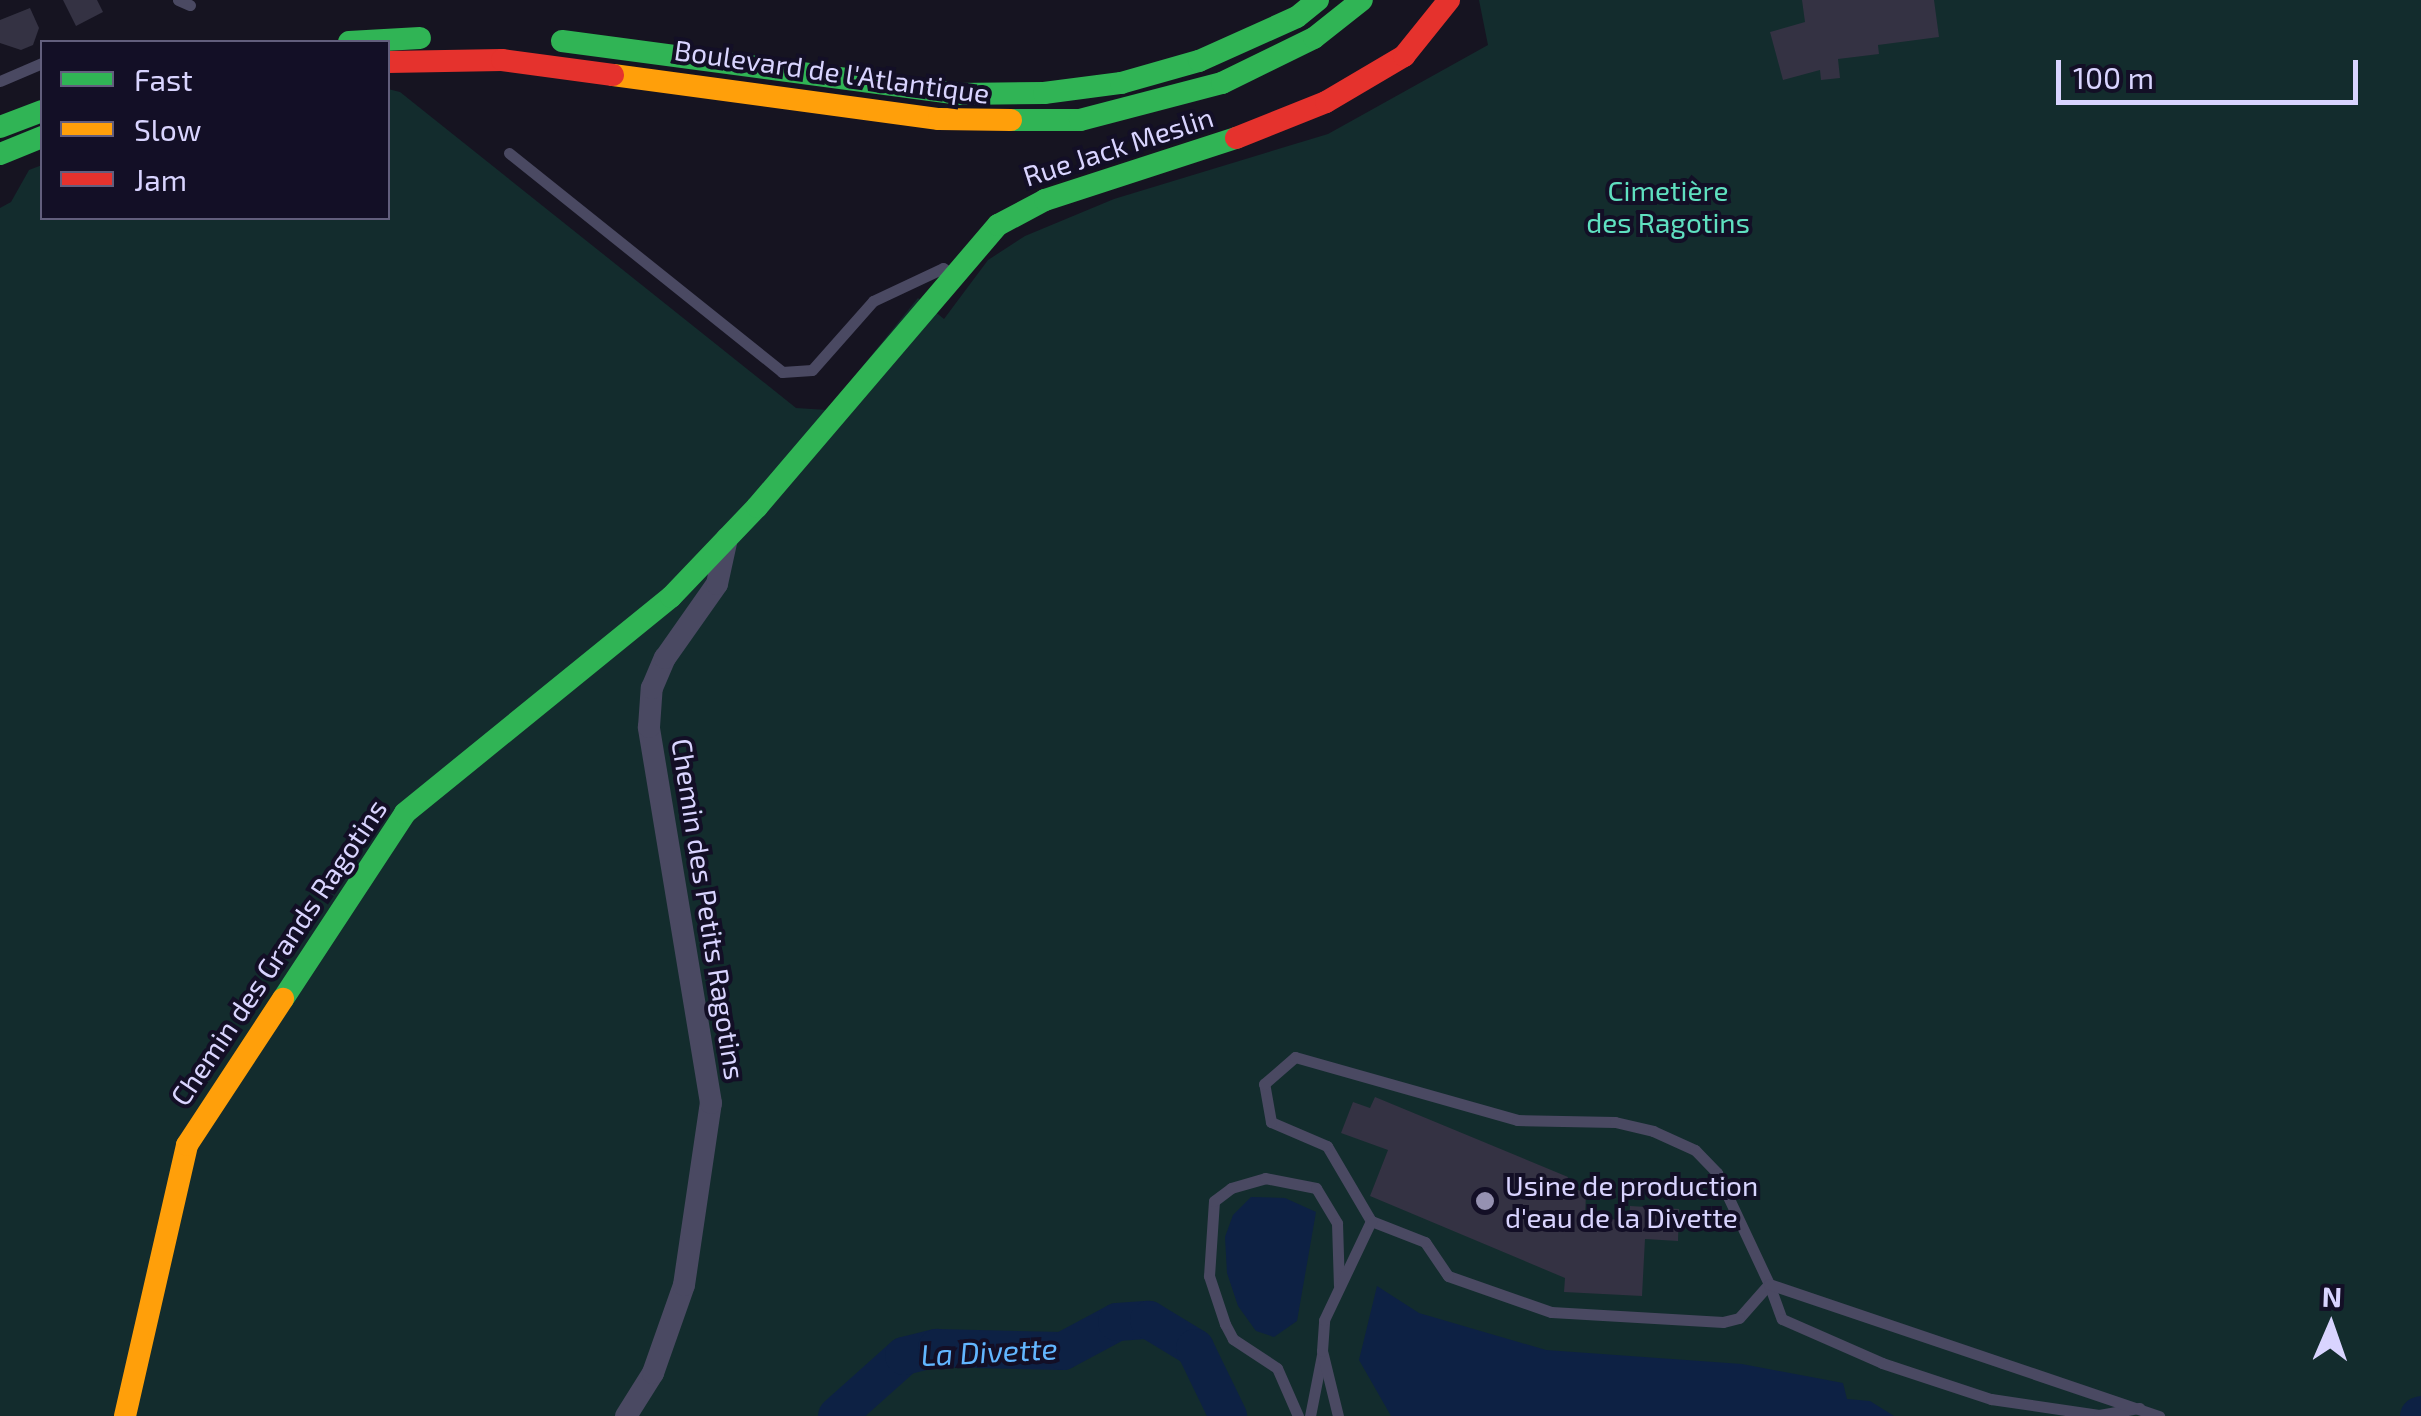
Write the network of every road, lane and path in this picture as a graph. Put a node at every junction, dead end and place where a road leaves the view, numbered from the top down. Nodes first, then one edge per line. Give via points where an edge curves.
1 (1318, 0) edge
2 (1362, 0) edge
3 (1449, 0) edge
4 (390, 42) edge
5 (390, 62) edge
6 (40, 64) edge
7 (0, 81) edge
8 (40, 113) edge
9 (0, 128) edge
10 (40, 138) edge
11 (509, 153) dead end
12 (0, 154) edge
13 (951, 274) junction
14 (727, 538) junction
15 (1371, 1221) junction
16 (1770, 1284) junction
17 (1339, 1285) junction
18 (1322, 1351) junction
19 (2137, 1412) edge
20 (125, 1416) edge
21 (626, 1416) edge
22 (1298, 1416) edge
23 (1310, 1416) edge
24 (1338, 1416) edge
25 (2159, 1416) edge

1 - 4 main road, Boulevard de l'Atlantique via 1296,17 1199,60 1044,94 958,94 571,42
2 - 5 main road, Boulevard de l'Atlantique via 1314,38 1222,83 1080,120 940,119 502,60
3 - 13 main road, Rue Jack Meslin via 1423,40 1370,79 1278,123 1020,210
6 - 7 lane
8 - 9 main road
10 - 12 main road
11 - 13 lane via 782,372 812,370 873,301 944,268
13 - 14 main road, Rue Jack Meslin
14 - 20 main road, Chemin des Grands Ragotins via 646,619 441,778 378,850 187,1144
14 - 21 street, Chemin des Petits Ragotins via 717,584 652,688 649,726 711,1103 684,1285 653,1373
15 - 16 lane via 1425,1242 1448,1276 1552,1312 1723,1322 1739,1318
15 - 16 lane via 1327,1146 1286,1130 1265,1112 1264,1084 1282,1062 1311,1060 1517,1120 1615,1122 1672,1138 1717,1173
15 - 17 lane
16 - 19 lane
16 - 19 lane via 1782,1319 1882,1363 2049,1410
17 - 18 lane via 1324,1320
17 - 22 lane via 1337,1222 1316,1188 1264,1178 1214,1201 1209,1276 1225,1324 1233,1339 1277,1368
18 - 23 lane
18 - 24 lane
19 - 25 lane

